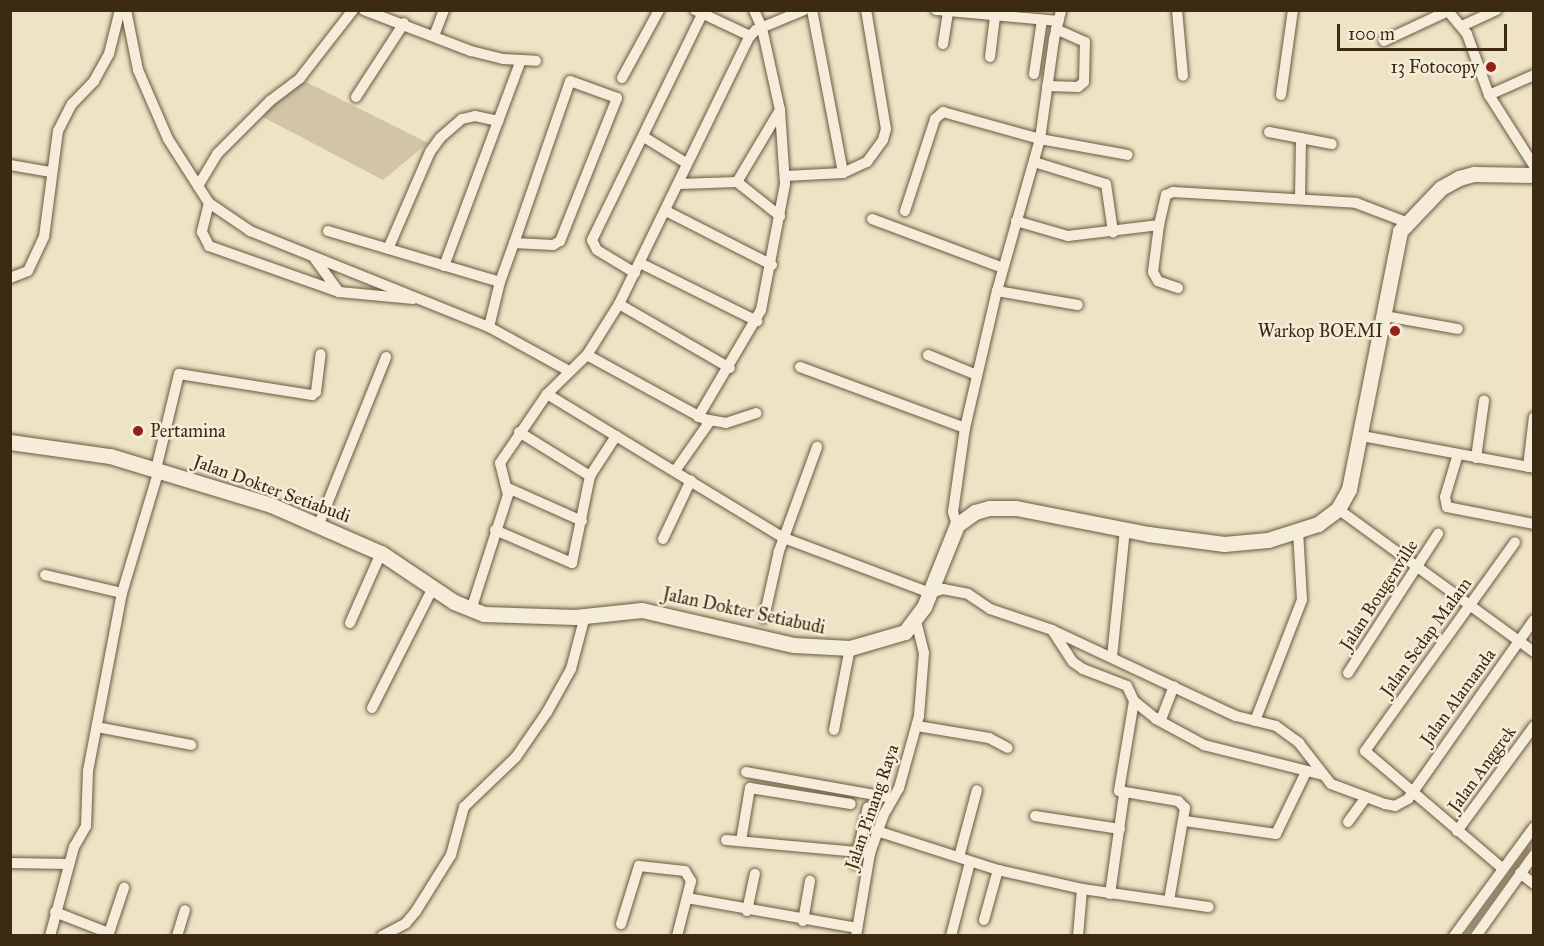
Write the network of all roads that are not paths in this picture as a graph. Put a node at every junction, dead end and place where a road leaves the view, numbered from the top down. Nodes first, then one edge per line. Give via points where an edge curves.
1 (120, 10) edge
2 (126, 10) edge
3 (352, 10) edge
4 (364, 10) edge
5 (444, 10) edge
6 (659, 10) edge
7 (754, 10) edge
8 (804, 10) edge
9 (812, 10) edge
10 (866, 10) edge
11 (936, 10) edge
12 (1177, 10) edge
13 (1293, 10) edge
14 (1497, 10) edge
15 (1448, 11) edge
16 (698, 12) edge
17 (948, 12) edge
18 (995, 15) junction
19 (1042, 20) junction
20 (1059, 20) edge
21 (404, 23) junction
22 (1461, 26) junction
23 (762, 28) junction
24 (434, 36) junction
25 (750, 36) junction
26 (1384, 41) dead end
27 (944, 44) dead end
28 (990, 57) dead end
29 (536, 60) dead end
30 (519, 65) dead end
31 (1034, 74) dead end
32 (1533, 75) edge
33 (1183, 76) dead end
34 (622, 78) dead end
35 (1047, 86) junction
36 (1281, 95) dead end
37 (1489, 95) junction
38 (356, 97) dead end
39 (780, 110) junction
40 (498, 121) junction
41 (1269, 132) dead end
42 (644, 137) junction
43 (1301, 138) junction
44 (1040, 139) junction
45 (1332, 144) dead end
46 (1128, 155) dead end
47 (1034, 162) junction
48 (686, 163) junction
49 (10, 165) edge
50 (1533, 166) edge
51 (51, 172) junction
52 (843, 173) junction
53 (1533, 175) edge
54 (785, 176) junction
55 (737, 182) junction
56 (679, 184) junction
57 (198, 186) junction
58 (1300, 198) junction
59 (209, 203) junction
60 (666, 211) junction
61 (905, 211) dead end
62 (225, 215) junction
63 (780, 216) junction
64 (872, 219) dead end
65 (1016, 221) junction
66 (1406, 222) junction
67 (204, 224) junction
68 (1159, 225) junction
69 (328, 231) dead end
70 (1113, 232) junction
71 (514, 243) junction
72 (388, 249) junction
73 (315, 259) junction
74 (772, 265) junction
75 (444, 266) junction
76 (638, 268) junction
77 (1003, 268) junction
78 (10, 278) edge
79 (501, 282) junction
80 (1178, 288) dead end
81 (997, 291) junction
82 (339, 292) junction
83 (421, 298) junction
84 (619, 304) junction
85 (1078, 305) dead end
86 (1385, 316) junction
87 (757, 321) junction
88 (489, 327) junction
89 (1458, 329) dead end
90 (321, 354) dead end
91 (587, 355) junction
92 (928, 355) dead end
93 (386, 357) dead end
94 (800, 367) dead end
95 (730, 368) junction
96 (569, 371) junction
97 (977, 375) junction
98 (547, 394) junction
99 (1484, 401) dead end
100 (756, 413) dead end
101 (698, 417) junction
102 (1533, 417) edge
103 (710, 421) junction
104 (965, 428) junction
105 (519, 432) junction
106 (616, 436) junction
107 (1362, 436) junction
108 (10, 442) edge
109 (817, 447) dead end
110 (1458, 454) junction
111 (1476, 458) junction
112 (1531, 467) edge
113 (158, 469) junction
114 (675, 471) junction
115 (590, 476) junction
116 (691, 480) junction
117 (508, 488) junction
118 (1338, 509) junction
119 (582, 521) junction
120 (319, 524) junction
121 (1533, 524) edge
122 (957, 525) junction
123 (1125, 529) junction
124 (495, 530) junction
125 (1298, 531) junction
126 (1438, 534) dead end
127 (784, 538) junction
128 (663, 539) dead end
129 (1515, 542) dead end
130 (381, 553) junction
131 (1418, 567) junction
132 (45, 576) dead end
133 (433, 588) junction
134 (122, 592) junction
135 (930, 593) junction
136 (1470, 606) junction
137 (471, 610) junction
138 (764, 618) dead end
139 (585, 620) junction
140 (916, 620) junction
141 (1533, 620) edge
142 (350, 624) dead end
143 (1052, 630) junction
144 (1518, 640) junction
145 (850, 648) junction
146 (1533, 652) edge
147 (1112, 657) junction
148 (1348, 673) dead end
149 (1173, 686) junction
150 (1134, 701) junction
151 (372, 708) dead end
152 (1156, 719) junction
153 (1255, 721) junction
154 (917, 726) junction
155 (1533, 726) edge
156 (98, 727) junction
157 (834, 730) dead end
158 (191, 745) dead end
159 (1008, 748) dead end
160 (746, 772) dead end
161 (1306, 772) junction
162 (1323, 775) junction
163 (976, 790) dead end
164 (1410, 793) junction
165 (1124, 794) junction
166 (892, 798) junction
167 (1365, 799) junction
168 (851, 804) dead end
169 (868, 807) dead end
170 (1035, 816) dead end
171 (1185, 821) junction
172 (1348, 822) dead end
173 (1533, 827) edge
174 (1120, 829) junction
175 (878, 831) junction
176 (1457, 831) junction
177 (726, 840) dead end
178 (741, 841) junction
179 (857, 852) junction
180 (870, 853) junction
181 (1533, 855) edge
182 (959, 857) junction
183 (970, 862) junction
184 (10, 863) edge
185 (69, 864) junction
186 (855, 864) dead end
187 (1502, 868) junction
188 (998, 870) junction
189 (1520, 873) junction
190 (754, 874) dead end
191 (810, 881) dead end
192 (1533, 884) edge
193 (124, 888) dead end
194 (1082, 889) junction
195 (1110, 894) junction
196 (687, 898) junction
197 (1169, 901) junction
198 (1209, 907) dead end
199 (185, 910) dead end
200 (747, 911) junction
201 (56, 912) junction
202 (984, 920) dead end
203 (803, 921) junction
204 (621, 924) dead end
205 (1458, 931) edge
206 (857, 932) edge
207 (387, 933) edge
208 (109, 934) edge
209 (1477, 935) edge
210 (50, 936) edge
211 (177, 936) edge
212 (403, 936) edge
213 (676, 936) edge
214 (951, 936) edge
215 (1078, 936) edge

1 - 51 street via 110,54 64,118 54,145
2 - 57 street via 138,70 168,139
3 - 57 street via 300,78 270,101 217,154
4 - 21 street
5 - 24 street
6 - 34 street
7 - 23 street
8 - 23 street
9 - 52 street
10 - 52 street via 886,129 867,162
11 - 17 street
12 - 33 street
13 - 36 street
14 - 22 street
15 - 22 street
15 - 26 street
16 - 25 street
16 - 42 street
17 - 18 street
17 - 27 street
18 - 19 street
18 - 28 street
19 - 20 street
19 - 31 street
20 - 35 street
20 - 35 street via 1085,42 1084,82 1078,87
21 - 24 street
21 - 38 street
22 - 37 street
23 - 25 street
23 - 39 street
24 - 29 street via 503,59
25 - 48 street
30 - 40 street
32 - 37 street
35 - 44 street
37 - 50 street
39 - 54 street
39 - 55 street
40 - 72 street via 475,116 462,119 440,138 430,152
40 - 75 street
41 - 43 street
42 - 48 street
42 - 76 street via 592,240 597,250
43 - 45 street
43 - 58 street
44 - 46 street
44 - 47 street
44 - 61 street via 938,114
47 - 65 street
47 - 70 street via 1106,184
48 - 56 street
49 - 51 street
51 - 78 street via 51,203 44,237 28,271
52 - 54 street
53 - 66 main road via 1474,174 1459,178 1441,188
54 - 63 street
55 - 56 street
55 - 63 street
56 - 60 street
57 - 59 street
58 - 66 street via 1364,205
58 - 68 street via 1173,192 1166,195
59 - 62 street
59 - 67 street
60 - 74 street
60 - 76 street
62 - 67 street
62 - 73 street
63 - 74 street
64 - 77 street
65 - 70 street via 1068,236
65 - 77 street
66 - 86 main road via 1400,231
67 - 82 street via 203,240 208,246
68 - 70 street
68 - 80 street via 1154,277
69 - 72 street
71 - 71 street via 570,81 617,98 560,241 553,245
71 - 79 street
72 - 75 street
73 - 82 street
73 - 83 street
74 - 87 street
75 - 79 street
76 - 84 street
76 - 87 street
77 - 81 street
79 - 88 street
81 - 85 street
81 - 97 street
82 - 83 street
83 - 88 street
84 - 91 street
84 - 95 street
86 - 89 street
86 - 107 main road
87 - 95 street
88 - 96 street
90 - 113 street via 316,392 312,395 179,374
91 - 96 street
91 - 101 street
92 - 97 street
93 - 120 street
94 - 104 street
95 - 101 street
96 - 98 street
97 - 104 street
98 - 105 street
98 - 106 street
99 - 111 street
100 - 103 street via 734,422
101 - 103 street
102 - 112 street
103 - 114 street
104 - 122 street via 953,512
105 - 115 street
105 - 117 street via 500,463
106 - 114 street
106 - 115 street
107 - 110 street
107 - 118 main road via 1349,489
108 - 113 main road, Jalan Dokter Setiabudi via 110,456
109 - 127 street
110 - 111 street
110 - 121 street via 1445,496 1447,507
111 - 112 street
113 - 120 main road, Jalan Dokter Setiabudi
113 - 134 street
114 - 116 street
115 - 119 street
116 - 127 street
116 - 128 street
117 - 119 street
117 - 124 street
118 - 125 main road via 1318,524
118 - 131 street
119 - 124 street via 572,562
120 - 130 main road, Jalan Dokter Setiabudi
122 - 123 main road via 975,512 1000,507
122 - 135 main road, Jalan Dokter Setiabudi
123 - 125 main road via 1224,544 1261,541
123 - 147 street
124 - 137 street
125 - 153 street via 1302,600
126 - 131 street, Jalan Bougenville
127 - 135 street
127 - 138 street
129 - 136 street, Jalan Sedap Malam
130 - 133 main road, Jalan Dokter Setiabudi
130 - 142 street
131 - 136 street
131 - 148 street, Jalan Bougenville
132 - 134 street
133 - 137 main road, Jalan Dokter Setiabudi
133 - 151 street
134 - 156 street
135 - 140 main road, Jalan Dokter Setiabudi
135 - 143 street via 943,589 968,594 990,609
136 - 144 street
136 - 164 street, Jalan Sedap Malam via 1365,751
137 - 139 main road, Jalan Dokter Setiabudi via 507,617
139 - 145 main road, Jalan Dokter Setiabudi via 642,610 794,645
139 - 207 street via 571,669 547,712 516,757 464,807 451,855 439,875 406,923
140 - 145 main road, Jalan Dokter Setiabudi via 894,637
140 - 154 street, Jalan Pinang Raya via 924,652
141 - 144 street, Jalan Alamanda
143 - 147 street
143 - 150 street via 1073,662 1127,686
144 - 146 street
144 - 164 street, Jalan Alamanda
145 - 157 street
147 - 149 street
149 - 152 street via 1162,717
149 - 153 street
150 - 152 street
150 - 165 street via 1118,784
152 - 161 street via 1204,745
153 - 162 street via 1276,726 1299,743
154 - 159 street via 988,738
154 - 166 street, Jalan Pinang Raya via 899,788
155 - 176 street, Jalan Anggrek
156 - 158 street
156 - 185 street via 88,771 86,826
160 - 166 street
161 - 162 street
161 - 171 street via 1276,834
162 - 167 street via 1330,784
163 - 182 street
164 - 167 street via 1408,799 1395,806
164 - 176 street
165 - 171 street via 1178,801 1185,808
165 - 174 street
166 - 175 street, Jalan Pinang Raya
167 - 172 street
168 - 178 street via 750,788
169 - 179 street
170 - 174 street
171 - 197 street
173 - 187 street
174 - 195 street
175 - 180 street, Jalan Pinang Raya
175 - 182 street
176 - 187 street
177 - 178 street
178 - 179 street
179 - 180 street
179 - 186 street
180 - 206 street, Jalan Pinang Raya
181 - 189 street
182 - 183 street
183 - 188 street
183 - 214 street
184 - 185 street
185 - 201 street
187 - 205 street
188 - 194 street
188 - 202 street
189 - 192 street
189 - 209 street
190 - 200 street
191 - 203 street
193 - 208 street
194 - 195 street
194 - 215 street
195 - 197 street
196 - 200 street
196 - 204 street via 691,881 686,871 643,864 637,868
196 - 213 street
197 - 198 street
199 - 211 street
200 - 203 street
201 - 208 street
201 - 210 street
203 - 206 street
205 - 209 street
207 - 212 street

